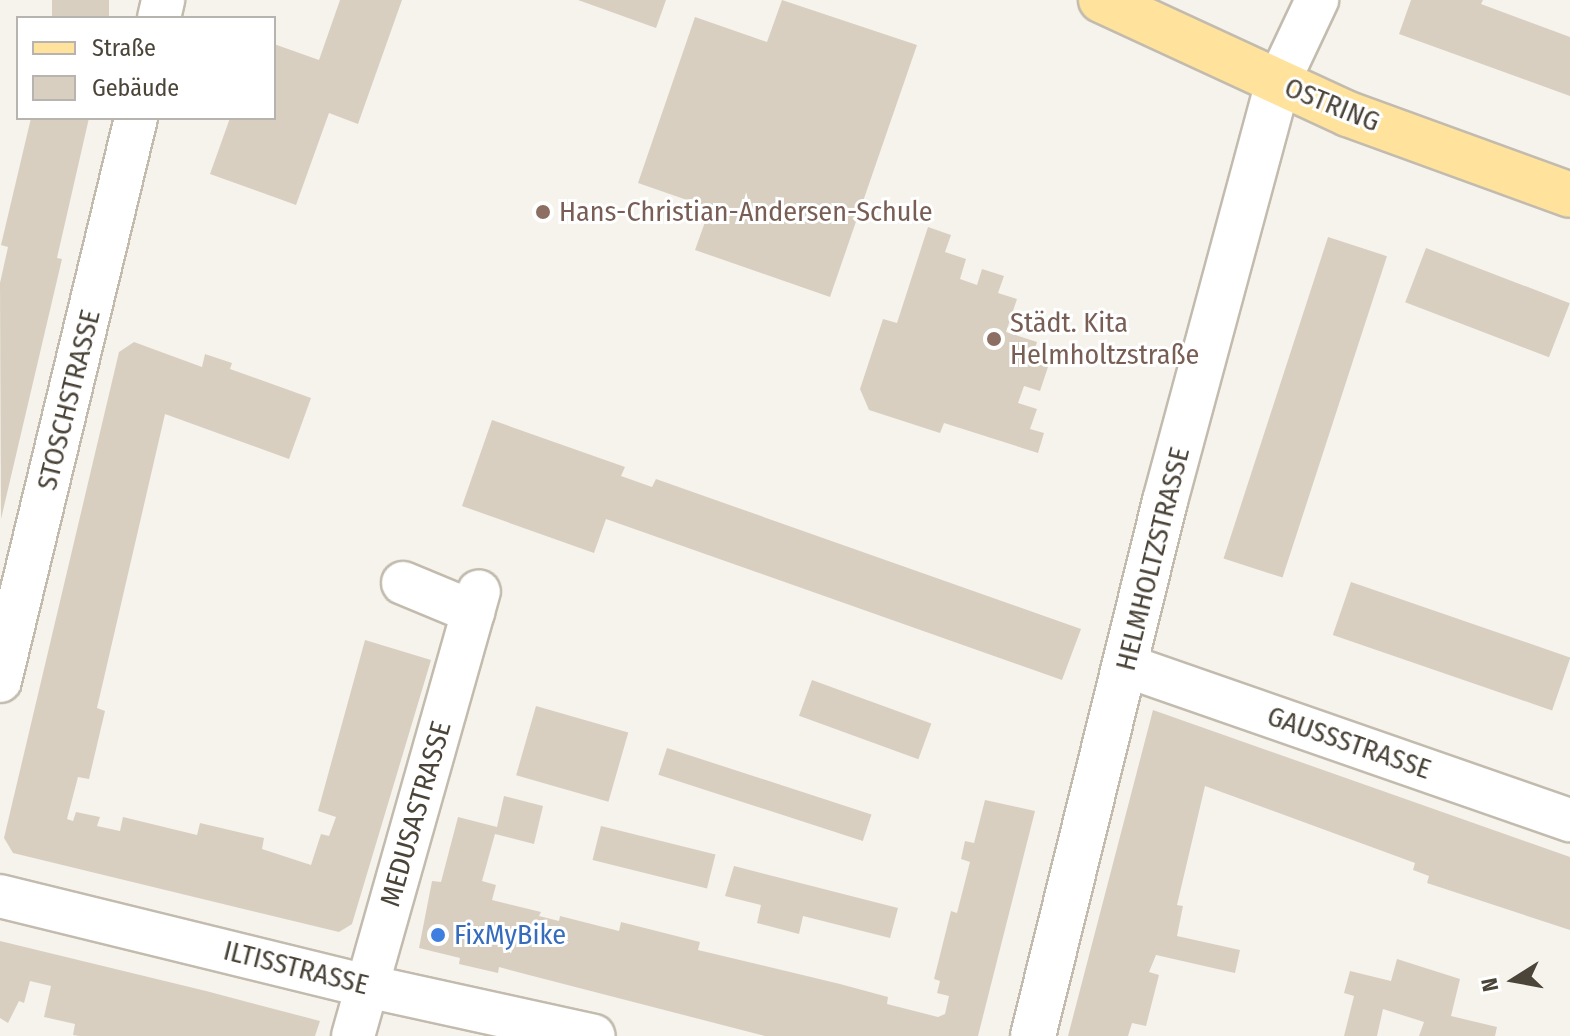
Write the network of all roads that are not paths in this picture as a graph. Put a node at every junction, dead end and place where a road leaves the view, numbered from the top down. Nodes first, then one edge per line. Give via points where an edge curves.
1 (1101, 0) edge
2 (1317, 0) edge
3 (1278, 83) junction
4 (136, 120) edge
5 (1570, 195) edge
6 (403, 583) dead end
7 (1127, 666) junction
8 (0, 681) edge
9 (1570, 820) edge
10 (0, 896) edge
11 (367, 986) junction
12 (353, 1036) edge
13 (594, 1036) edge
14 (1033, 1036) edge

1 - 3 main road, OSTRING
2 - 3 street
3 - 5 main road, OSTRING
3 - 7 street, HELMHOLTZSTRASSE via 1165,501
4 - 8 street, STOSCHSTRASSE
6 - 11 street, MEDUSASTRASSE via 476,602
7 - 9 street, GAUSSSTRASSE
7 - 14 street, HELMHOLTZSTRASSE
10 - 11 street, ILTISSTRASSE
11 - 12 street, MEDUSASTRASSE
11 - 13 street, ILTISSTRASSE

